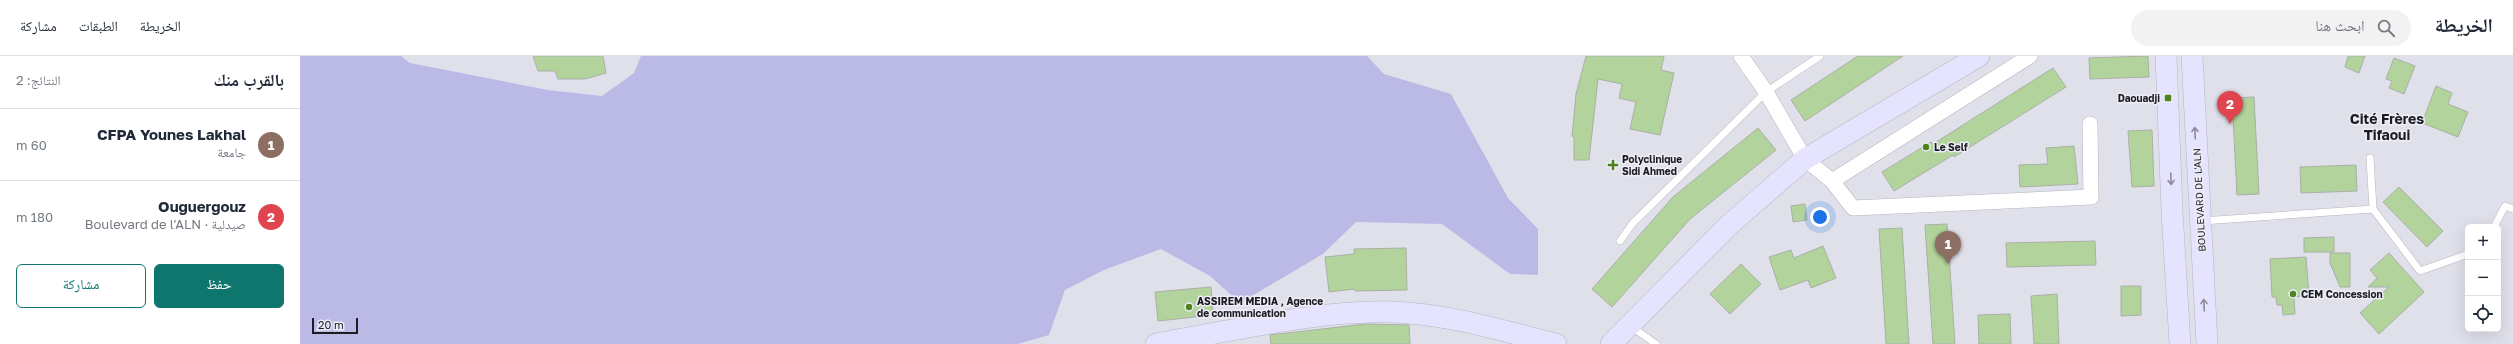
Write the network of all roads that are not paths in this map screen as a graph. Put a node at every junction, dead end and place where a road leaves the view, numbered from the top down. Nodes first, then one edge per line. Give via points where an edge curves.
1 (1741, 56) edge
2 (1820, 56) edge
3 (1979, 56) edge
4 (2030, 56) edge
5 (2166, 56) edge
6 (2192, 56) edge
7 (1766, 92) junction
8 (2090, 124) dead end
9 (2370, 158) dead end
10 (1805, 159) junction
11 (1832, 181) junction
12 (2373, 209) junction
13 (2513, 209) edge
14 (2199, 221) junction
15 (2496, 224) edge
16 (1620, 241) dead end
17 (2465, 255) edge
18 (1630, 326) junction
19 (1156, 344) edge
20 (1556, 344) edge
21 (1611, 344) edge
22 (1656, 344) edge
23 (2180, 344) edge
24 (2207, 344) edge

1 - 7 street
2 - 7 lane
3 - 10 street
4 - 11 street
5 -> 23 street
14 -> 6 street, BOULEVARD DE L'ALN
7 - 10 street
7 - 16 lane via 1633,223
8 - 11 street via 2090,197 1853,208
9 - 12 lane
10 - 11 street
10 - 18 street via 1729,226
12 - 14 lane
12 - 17 lane via 2420,270
13 - 15 lane via 2505,206
24 -> 14 street, BOULEVARD DE L'ALN
18 - 21 street
18 - 22 lane
19 - 20 street via 1327,316 1393,312 1446,318

